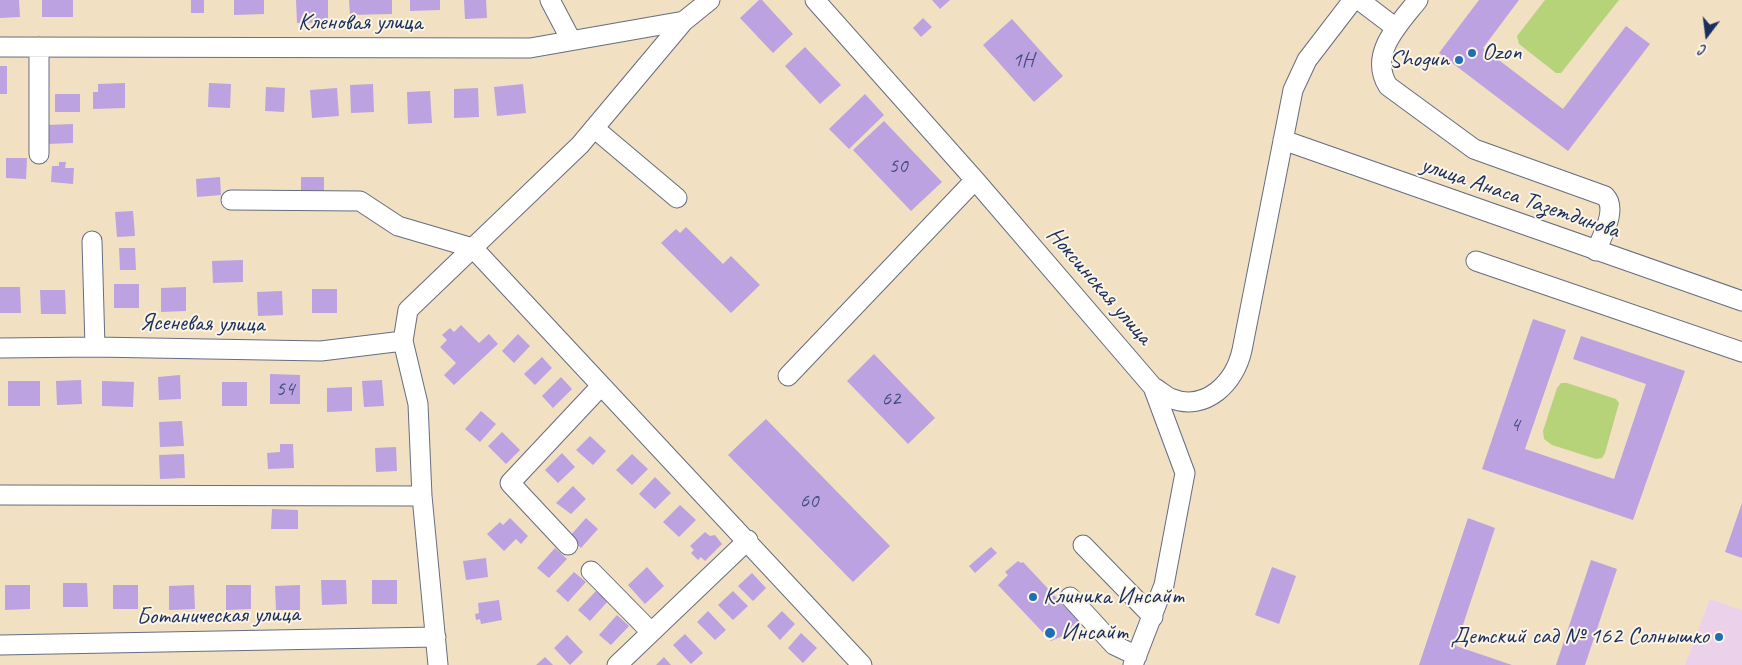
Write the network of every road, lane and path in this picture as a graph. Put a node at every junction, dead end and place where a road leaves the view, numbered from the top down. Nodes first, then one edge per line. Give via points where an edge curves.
1 (550, 0) edge
2 (710, 0) edge
3 (1352, 0) edge
4 (1359, 0) edge
5 (1418, 0) edge
6 (821, 2) edge
7 (684, 21) junction
8 (1396, 28) junction
9 (571, 40) junction
10 (0, 47) edge
11 (39, 47) junction
12 (594, 128) junction
13 (1283, 140) junction
14 (39, 154) dead end
15 (975, 180) junction
16 (678, 198) dead end
17 (231, 200) dead end
18 (92, 241) dead end
19 (473, 248) junction
20 (1596, 251) junction
21 (1476, 261) dead end
22 (1742, 301) edge
23 (403, 341) junction
24 (95, 347) junction
25 (0, 348) edge
26 (1742, 352) edge
27 (788, 376) dead end
28 (601, 386) junction
29 (1153, 387) junction
30 (0, 495) edge
31 (422, 496) junction
32 (748, 540) junction
33 (1083, 545) dead end
34 (568, 546) dead end
35 (591, 571) dead end
36 (1070, 597) dead end
37 (1153, 617) junction
38 (651, 632) junction
39 (436, 637) junction
40 (0, 645) edge
41 (1135, 661) edge
42 (438, 665) edge
43 (617, 665) edge
44 (862, 665) edge

1 - 9 street
2 - 7 street, Кленовая улица
3 - 13 street via 1299,75
4 - 8 street
5 - 8 street
6 - 15 street, Ноксинская улица
7 - 9 street, Кленовая улица
7 - 12 street
8 - 20 street via 1382,56 1382,71 1388,86 1474,149 1605,196 1611,206
9 - 11 street, Кленовая улица via 530,48
10 - 11 street, Кленовая улица
11 - 14 street
12 - 16 street
12 - 19 street
13 - 20 street, улица Анаса Тазетдинова
13 - 29 street via 1235,373 1227,384 1205,399 1187,401 1170,398
15 - 27 street
15 - 29 street, Ноксинская улица
17 - 19 street via 360,201 398,226
18 - 24 street
19 - 23 street via 408,310
19 - 28 street
20 - 22 street, улица Анаса Тазетдинова
21 - 26 street
23 - 24 street, Ясеневая улица via 321,351
23 - 31 street via 418,404
24 - 25 street, Ясеневая улица
28 - 32 street
28 - 34 street via 510,483
29 - 37 street, Ноксинская улица via 1185,473 1164,585
30 - 31 street
31 - 39 street
32 - 38 street
32 - 44 street
33 - 37 street
35 - 38 street
36 - 41 street via 1114,645
37 - 41 street, Ноксинская улица
38 - 43 street
39 - 40 street, Ботаническая улица
39 - 42 street

